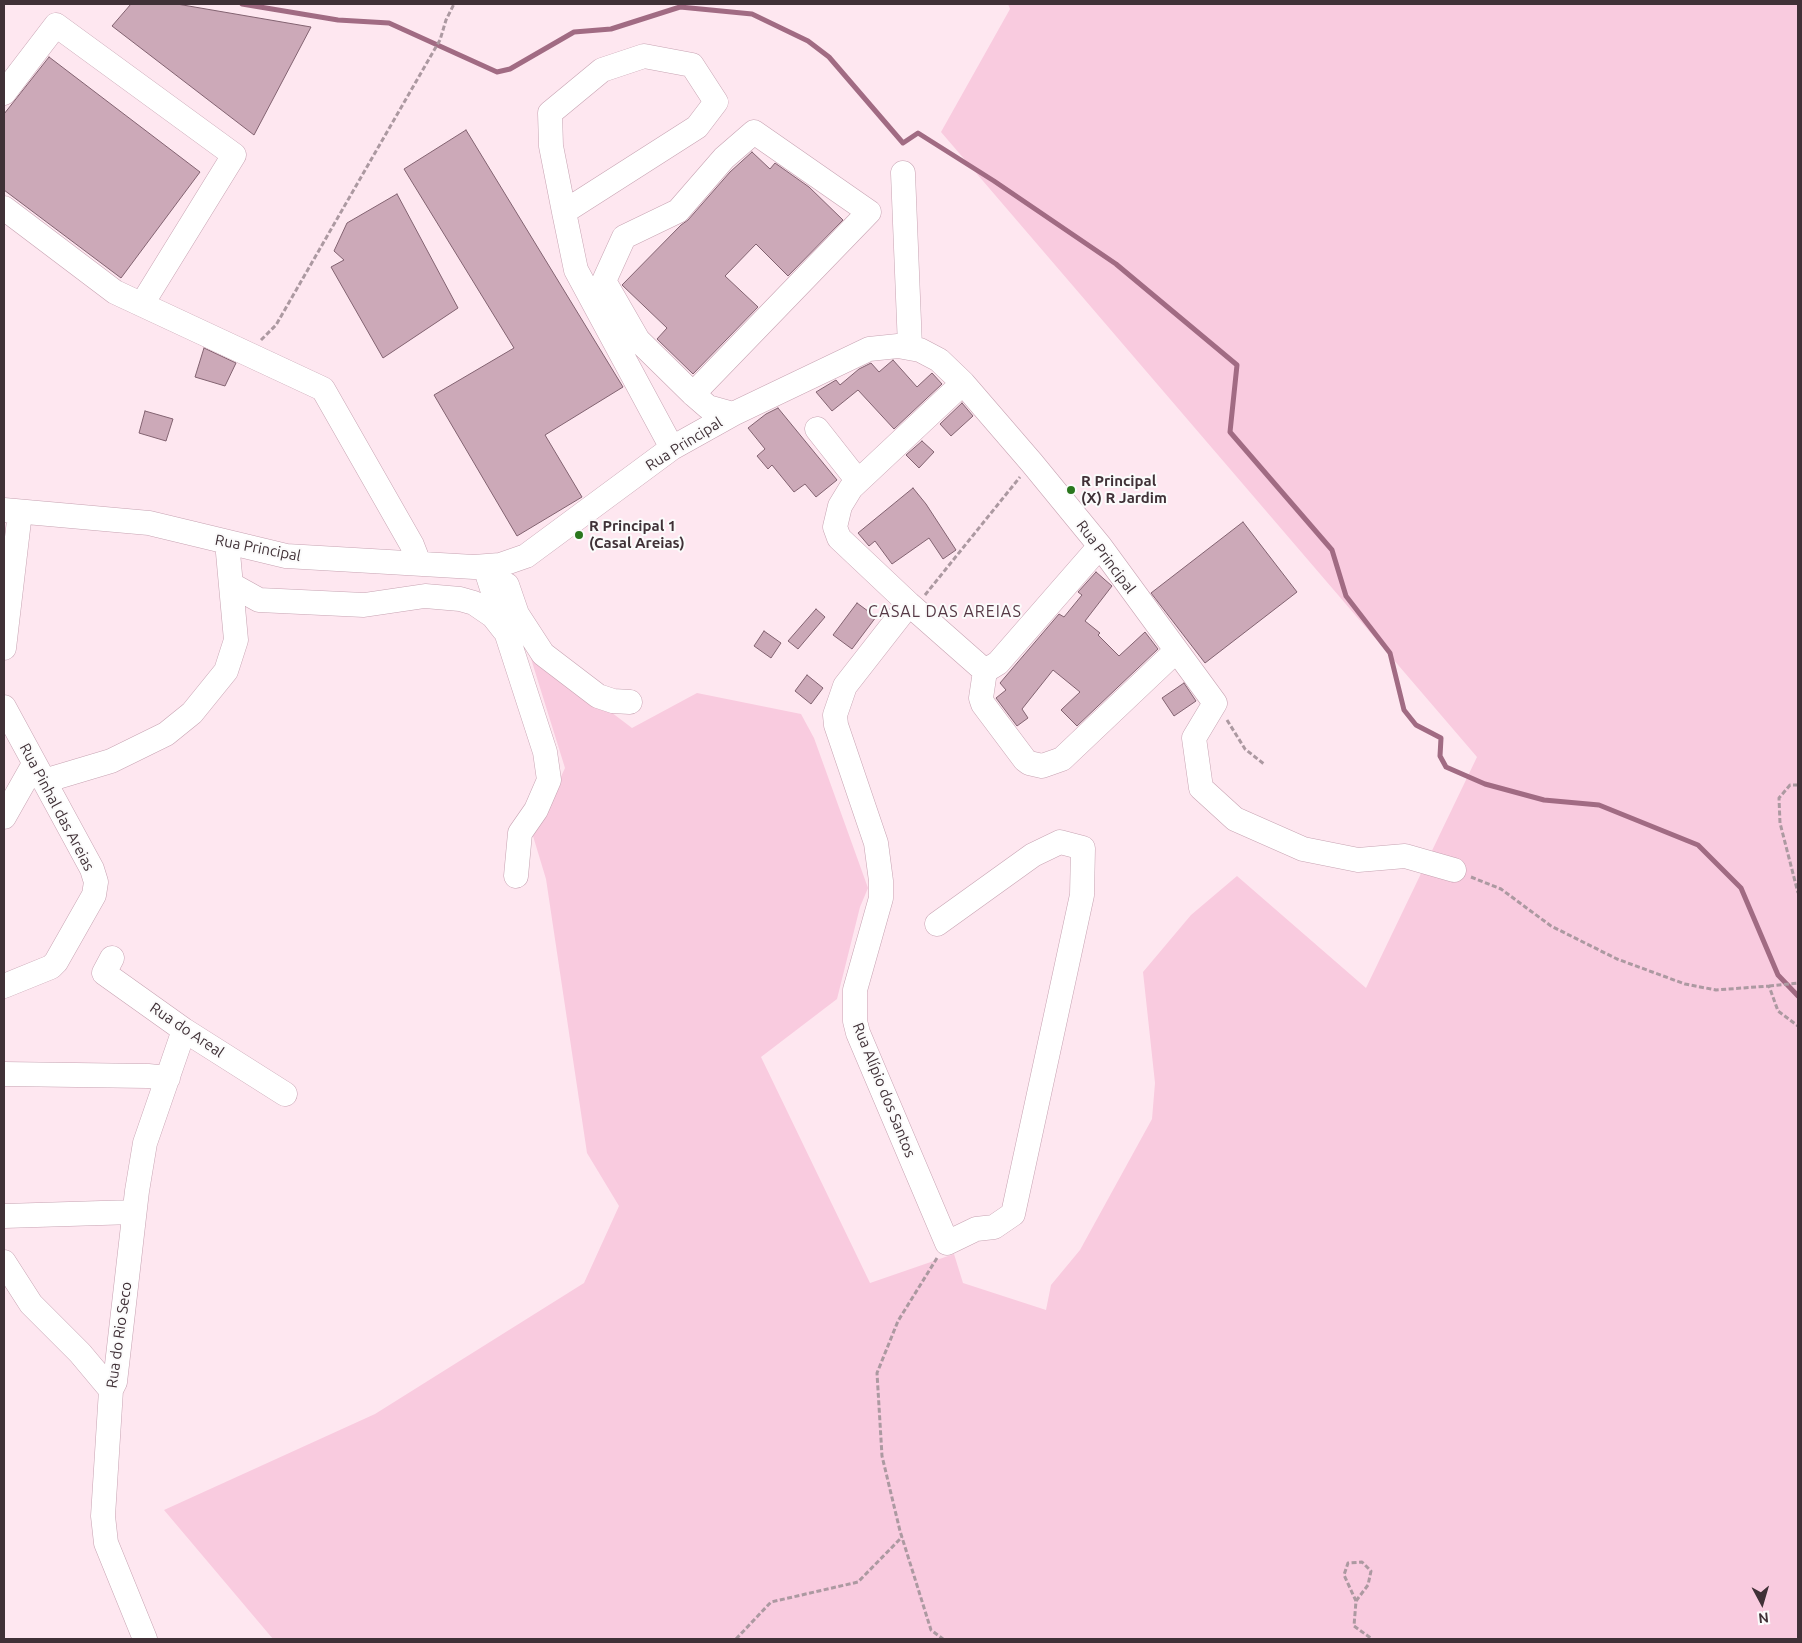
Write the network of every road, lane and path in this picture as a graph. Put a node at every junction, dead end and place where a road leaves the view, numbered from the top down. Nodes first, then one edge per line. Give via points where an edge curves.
1 (454, 4) edge
2 (4, 93) edge
3 (903, 173) dead end
4 (4, 208) edge
5 (564, 212) junction
6 (148, 308) junction
7 (910, 347) junction
8 (255, 357) junction
9 (963, 383) junction
10 (694, 394) junction
11 (732, 414) junction
12 (817, 429) dead end
13 (672, 448) junction
14 (1032, 463) junction
15 (858, 481) junction
16 (12, 511) edge
17 (227, 542) junction
18 (1100, 546) junction
19 (419, 563) junction
20 (493, 566) junction
21 (232, 585) junction
22 (909, 604) junction
23 (507, 634) junction
24 (4, 648) edge
25 (1176, 651) junction
26 (985, 671) junction
27 (630, 702) dead end
28 (1215, 703) junction
29 (4, 707) edge
30 (1264, 764) dead end
31 (39, 772) junction
32 (1798, 786) edge
33 (4, 818) edge
34 (1454, 870) joint
35 (516, 876) dead end
36 (1798, 893) edge
37 (937, 924) dead end
38 (112, 958) dead end
39 (1798, 983) edge
40 (4, 986) edge
41 (1769, 986) junction
42 (1798, 1026) edge
43 (184, 1030) junction
44 (4, 1074) edge
45 (168, 1078) junction
46 (285, 1094) dead end
47 (134, 1212) junction
48 (4, 1216) edge
49 (947, 1243) junction
50 (4, 1262) edge
51 (111, 1390) junction
52 (902, 1537) junction
53 (1356, 1601) junction
54 (145, 1639) edge
55 (736, 1639) edge
56 (943, 1639) edge
57 (1372, 1639) edge

1 - 8 path via 440,40 276,325 259,342
2 - 6 street via 56,25 234,155
3 - 7 street
4 - 6 street via 114,292
5 - 5 street via 551,146 550,113 602,70 644,56 692,65 716,102 698,126
5 - 13 street via 576,270
6 - 8 street
7 - 9 street, Rua Principal via 939,360
7 - 11 street, Rua Principal via 883,347 858,353
8 - 19 street via 323,389 412,545
9 - 14 street, Rua Principal
9 - 15 street
10 - 10 street via 638,340 604,281 624,237 678,211 724,158 754,132 869,212
10 - 11 street via 708,407
11 - 13 street, Rua Principal
12 - 15 street
13 - 20 street, Rua Principal via 526,556
14 - 18 street, Rua Principal
14 - 22 path via 924,596
15 - 22 street via 840,506 836,533
16 - 17 street, Rua Principal via 148,524
16 - 24 street
17 - 19 street, Rua Principal via 286,556
17 - 21 street
18 - 25 street, Rua Principal
18 - 26 street via 998,663
19 - 20 street, Rua Principal
20 - 23 street
20 - 27 street via 517,614 543,654 598,696
21 - 23 street via 259,600 364,605 425,596 460,599 474,603 493,616
21 - 31 street via 236,640 226,671 192,713 166,734 111,762
22 - 26 street
22 - 49 street, Rua Alípio dos Santos via 845,686 835,715 876,843 881,881 880,898 856,990 855,1021
23 - 35 street via 545,752 549,780 536,810 520,834
25 - 26 street via 1062,759 1042,766 1025,760 983,704
25 - 28 street, Rua Principal
28 - 30 path via 1245,749
28 - 34 street via 1194,738 1201,788 1235,819 1303,849 1358,860 1405,856
29 - 31 street, Rua Pinhal das Areias
31 - 33 street
31 - 40 street, Rua Pinhal das Areias via 92,869 96,889 51,968
32 - 36 path via 1790,785 1779,798 1780,822
34 - 41 path via 1501,889 1551,926 1617,959 1685,984 1716,990
37 - 49 street via 1032,855 1060,842 1082,848 1082,895 1013,1214 994,1227 976,1230
38 - 43 street, Rua do Areal via 104,973
39 - 41 path
41 - 42 path via 1778,1012
43 - 45 street, Rua do Rio Seco
43 - 46 street, Rua do Areal
44 - 45 street
45 - 47 street, Rua do Rio Seco via 146,1143
47 - 48 street
47 - 51 street, Rua do Rio Seco via 115,1382
49 - 52 path via 898,1321 877,1373 882,1456
50 - 51 street via 31,1304 80,1352
51 - 54 street, Rua do Rio Seco via 103,1516 106,1543
52 - 55 path via 858,1582 772,1602
52 - 56 path via 931,1630
53 - 53 path via 1368,1585 1371,1571 1362,1562 1348,1563 1344,1575
53 - 57 path via 1354,1626

